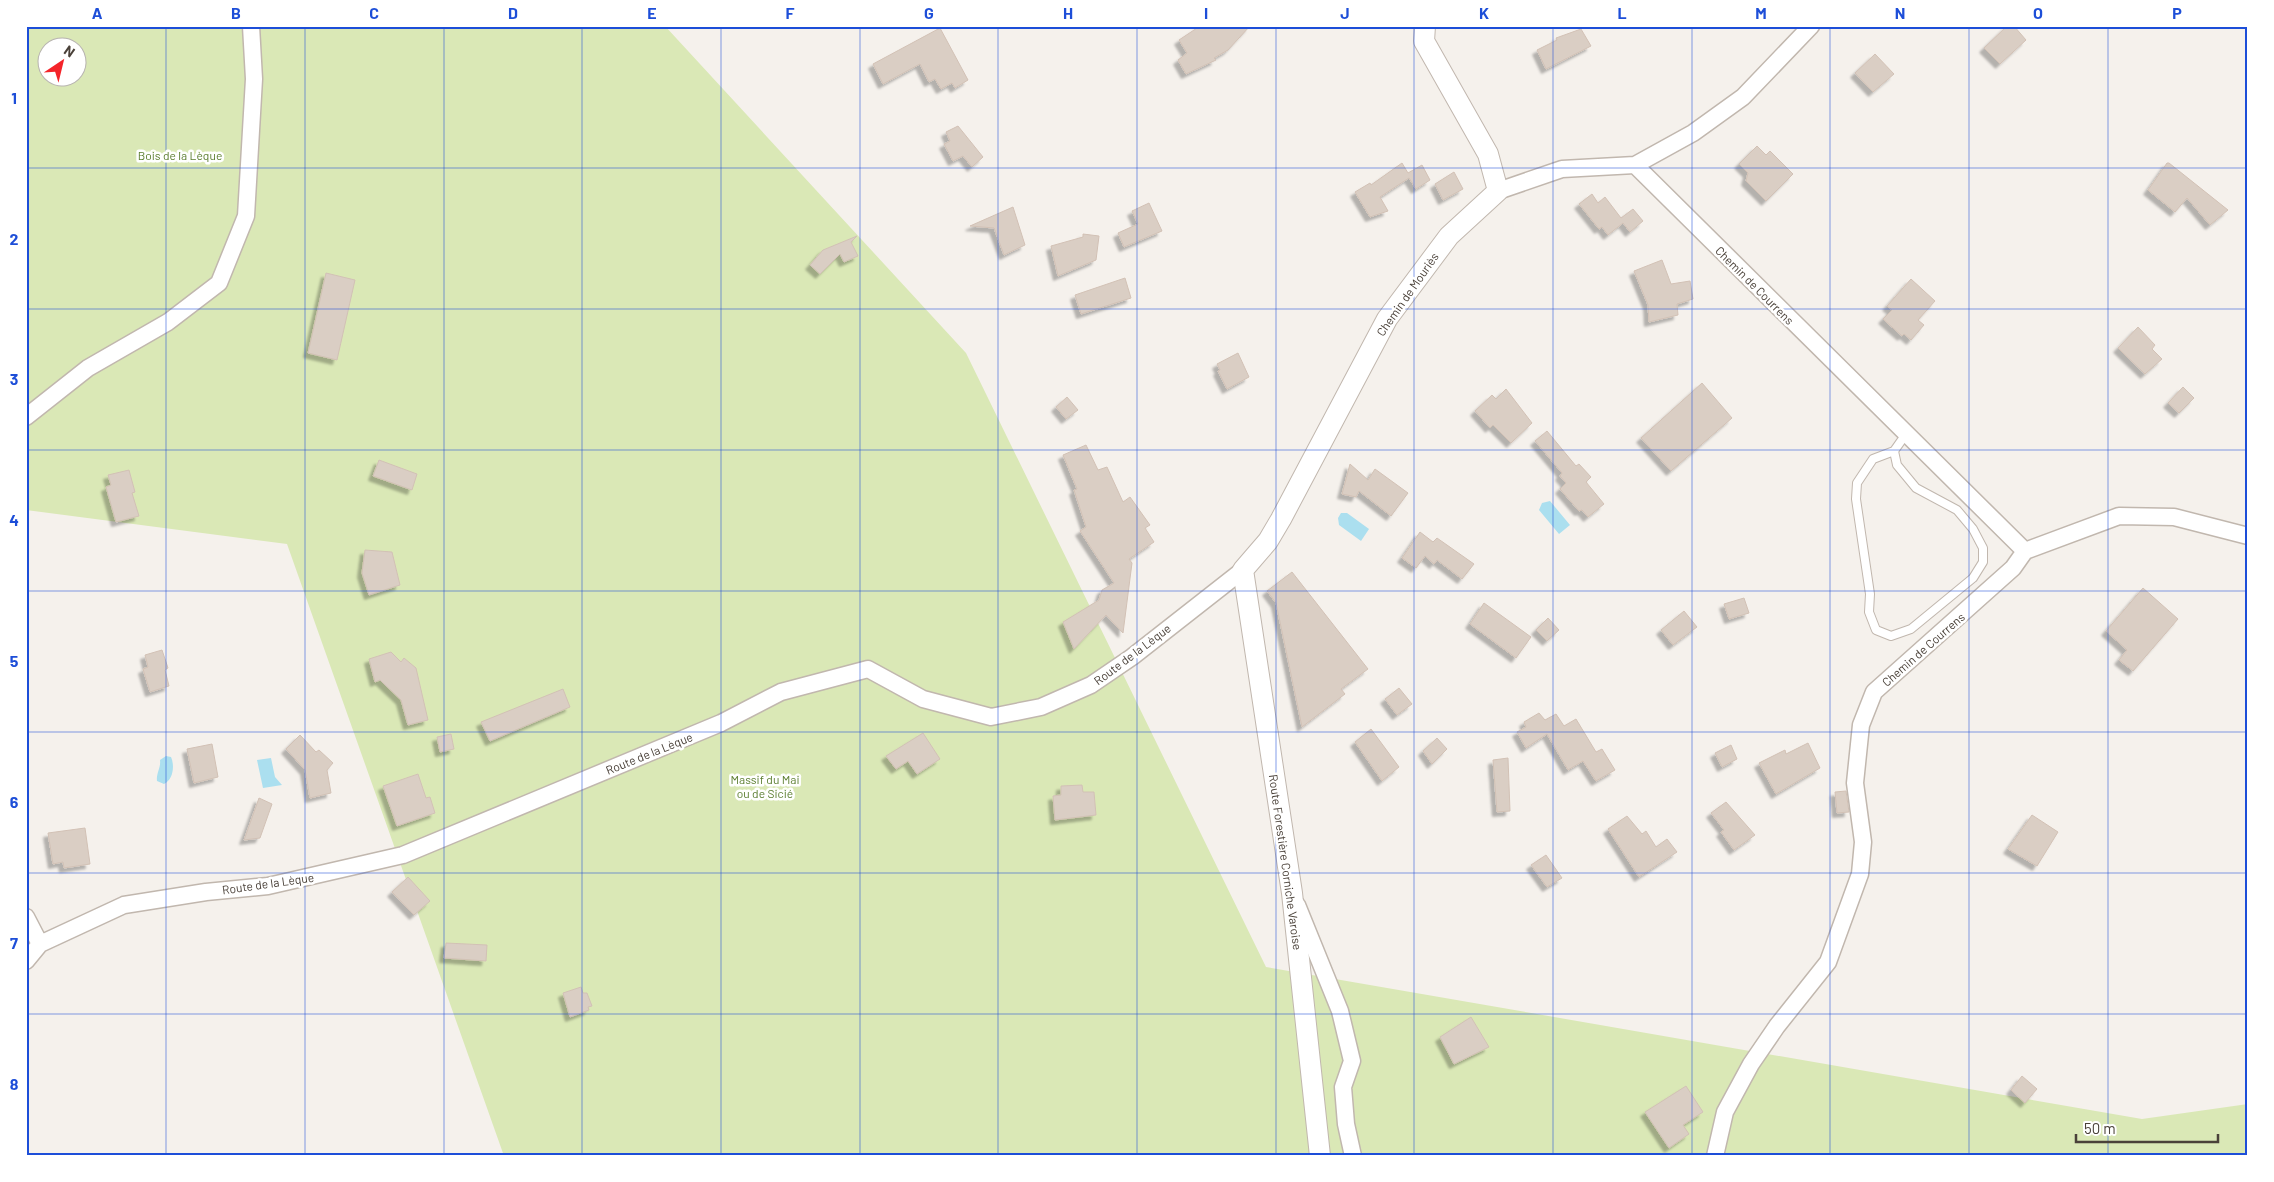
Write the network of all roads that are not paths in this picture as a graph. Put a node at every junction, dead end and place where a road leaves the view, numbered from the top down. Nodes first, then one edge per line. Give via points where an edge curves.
1 (251, 26) edge
2 (1424, 26) edge
3 (1811, 26) edge
4 (1634, 166) junction
5 (1498, 191) junction
6 (26, 417) edge
7 (1906, 434) junction
8 (1894, 451) junction
9 (2248, 536) edge
10 (2025, 551) junction
11 (1243, 570) junction
12 (1292, 893) junction
13 (26, 917) edge
14 (40, 944) junction
15 (26, 961) edge
16 (1320, 1156) edge
17 (1353, 1156) edge
18 (1715, 1156) edge

1 - 6 street via 254,79 246,216 219,283 168,322 88,368
2 - 5 street via 1424,41 1488,154
3 - 4 street via 1743,97 1693,133
4 - 5 street via 1562,169
4 - 7 street, Chemin de Courrens
5 - 11 street, Chemin de Mouriès via 1449,236 1387,319 1268,541
7 - 8 lane
7 - 10 street, Chemin de Courrens
8 - 8 lane via 1897,465 1916,488 1957,510 1983,548 1982,562 1972,578 1911,629 1891,636 1876,630 1869,612 1870,594 1856,500 1857,483 1862,473 1873,459
9 - 10 street via 2174,517 2119,516
10 - 18 street, Chemin de Courrens via 2013,568 1874,692 1861,725 1855,784 1863,842 1860,874 1828,962 1777,1026 1752,1064 1725,1112
11 - 12 street, Route Forestière Corniche Varoise
11 - 14 street, Route de la Lèque via 1108,674 1041,707 991,717 923,699 868,669 781,692 722,723 403,855 268,886 124,905
12 - 16 street, Route Forestière Corniche Varoise
12 - 17 street via 1340,1011 1352,1061 1343,1087
13 - 14 street
14 - 15 street, Route de la Lèque

